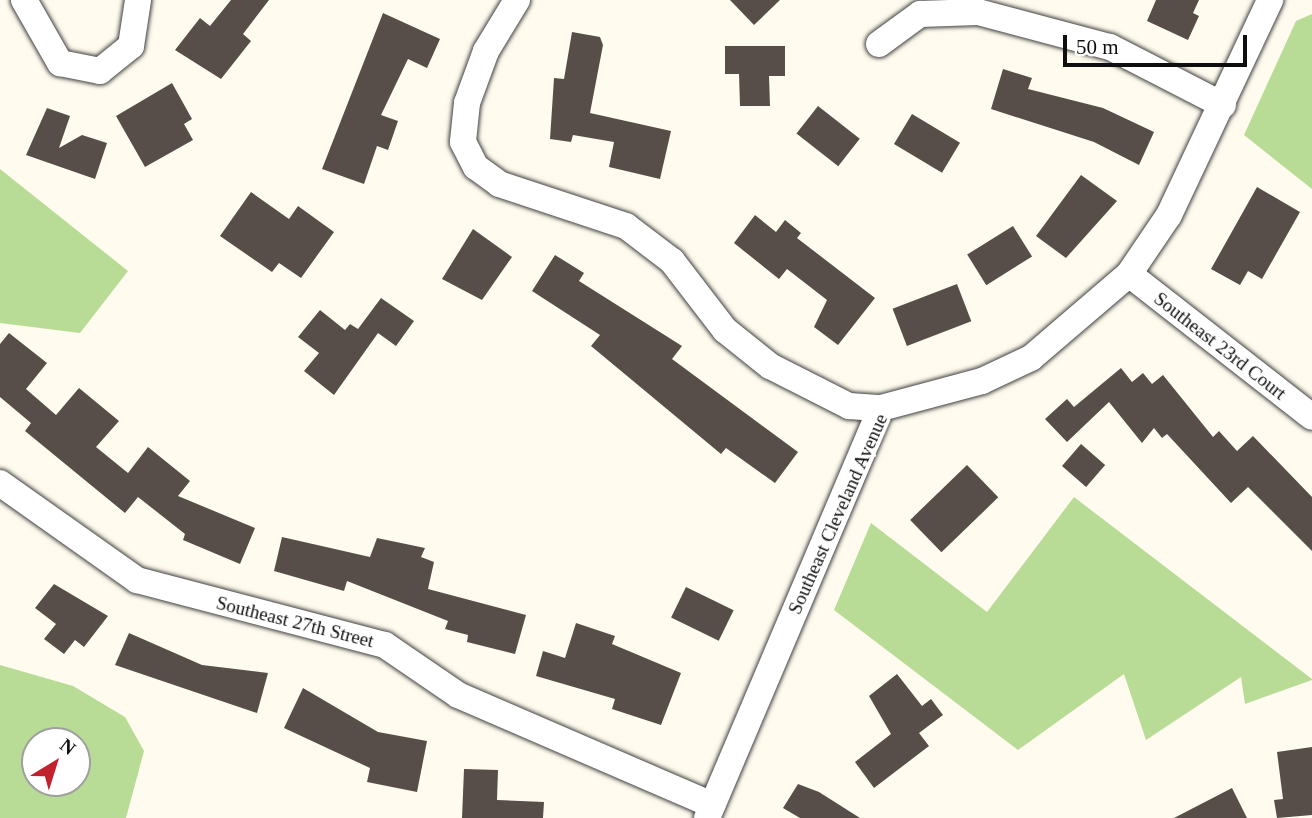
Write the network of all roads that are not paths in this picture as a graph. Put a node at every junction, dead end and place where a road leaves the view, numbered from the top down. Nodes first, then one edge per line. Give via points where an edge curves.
1 (24, 0) edge
2 (138, 0) edge
3 (517, 0) edge
4 (1270, 0) edge
5 (879, 44) dead end
6 (1223, 105) junction
7 (1129, 274) junction
8 (881, 408) junction
9 (1312, 417) edge
10 (0, 483) edge
11 (710, 811) edge

1 - 2 street via 60,63 100,71 131,46
3 - 8 street via 486,51 467,103 463,142 476,167 499,184 626,226 672,261 725,330 770,366 849,406
4 - 6 street, Southeast Cleveland Avenue
5 - 6 street via 920,14 978,12 1110,47
6 - 7 street, Southeast Cleveland Avenue via 1169,215
7 - 8 street, Southeast Cleveland Avenue via 1031,358 982,381
7 - 9 street, Southeast 23rd Court
8 - 11 street, Southeast Cleveland Avenue
10 - 11 street, Southeast 27th Street via 137,580 385,645 458,695

